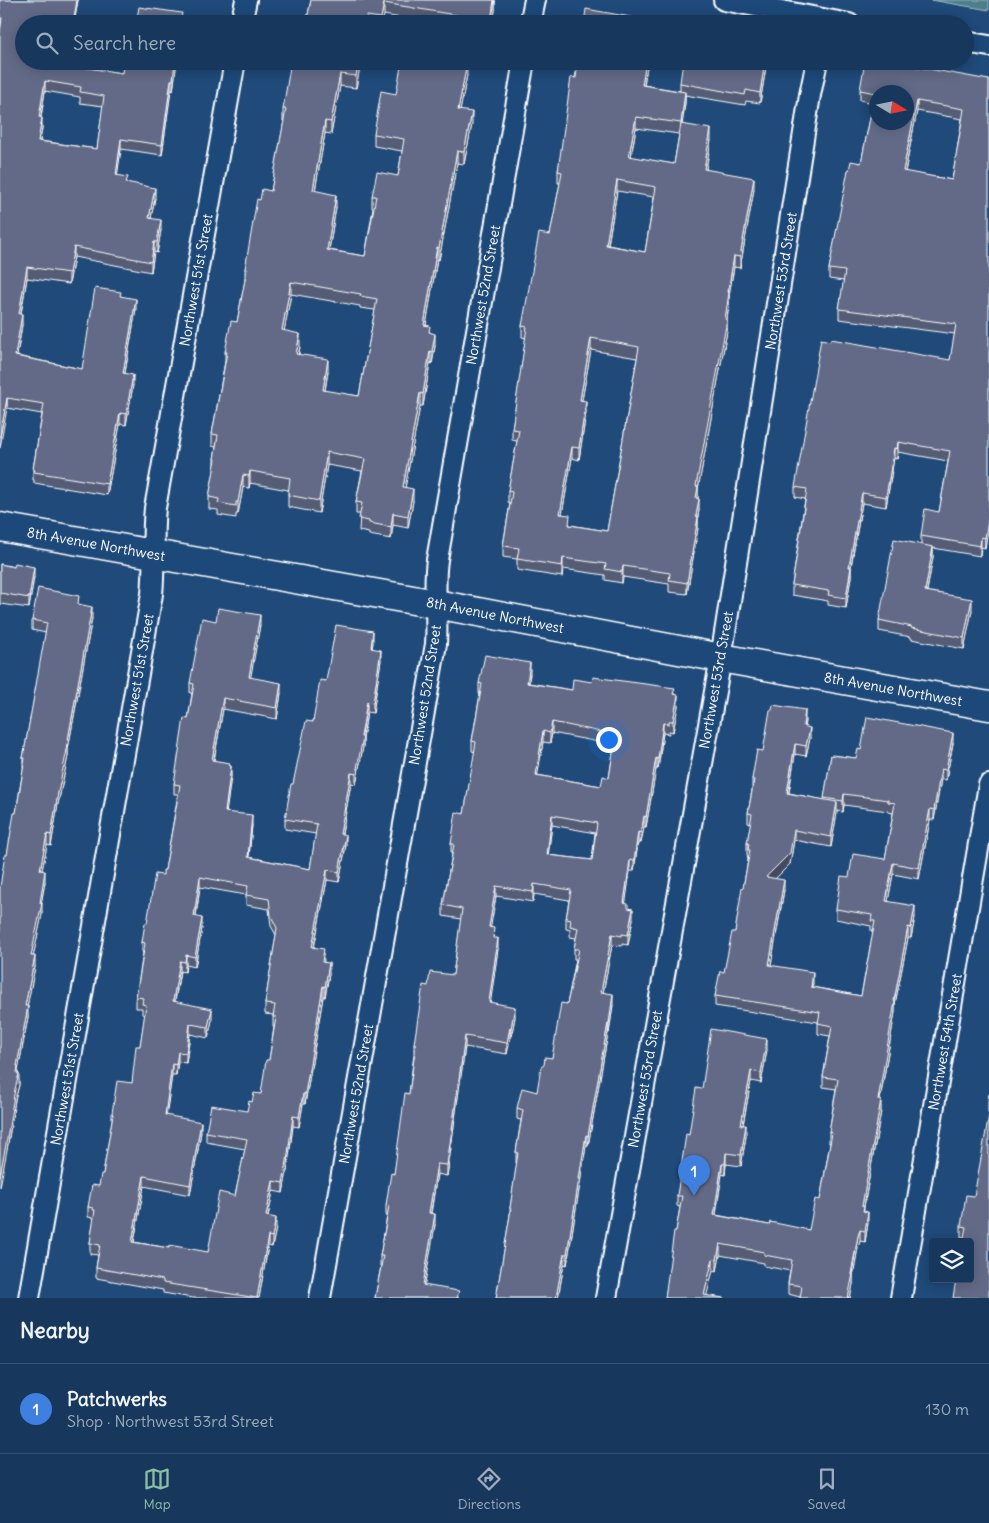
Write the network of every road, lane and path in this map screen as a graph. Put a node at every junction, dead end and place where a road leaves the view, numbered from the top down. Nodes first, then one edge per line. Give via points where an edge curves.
1 (246, 0) edge
2 (535, 0) edge
3 (724, 0) edge
4 (244, 15) edge
5 (532, 15) edge
6 (796, 15) edge
7 (974, 44) edge
8 (989, 46) edge
9 (233, 70) edge
10 (522, 70) edge
11 (815, 70) edge
12 (0, 526) edge
13 (153, 554) junction
14 (436, 604) junction
15 (720, 658) junction
16 (989, 706) edge
17 (989, 785) edge
18 (29, 1298) edge
19 (320, 1298) edge
20 (606, 1298) edge
21 (901, 1298) edge

1 - 4 street
2 - 5 street
3 - 6 street
7 - 8 street
9 - 13 street, Northwest 51st Street via 155,508
10 - 14 street, Northwest 52nd Street via 437,560
11 - 15 street, Northwest 53rd Street
12 - 13 main road, 8th Avenue Northwest
13 - 14 main road, 8th Avenue Northwest
13 - 18 street, Northwest 51st Street via 152,594
14 - 15 main road, 8th Avenue Northwest
14 - 19 street, Northwest 52nd Street via 436,644
15 - 16 main road, 8th Avenue Northwest
15 - 20 street, Northwest 53rd Street
17 - 21 street, Northwest 54th Street

